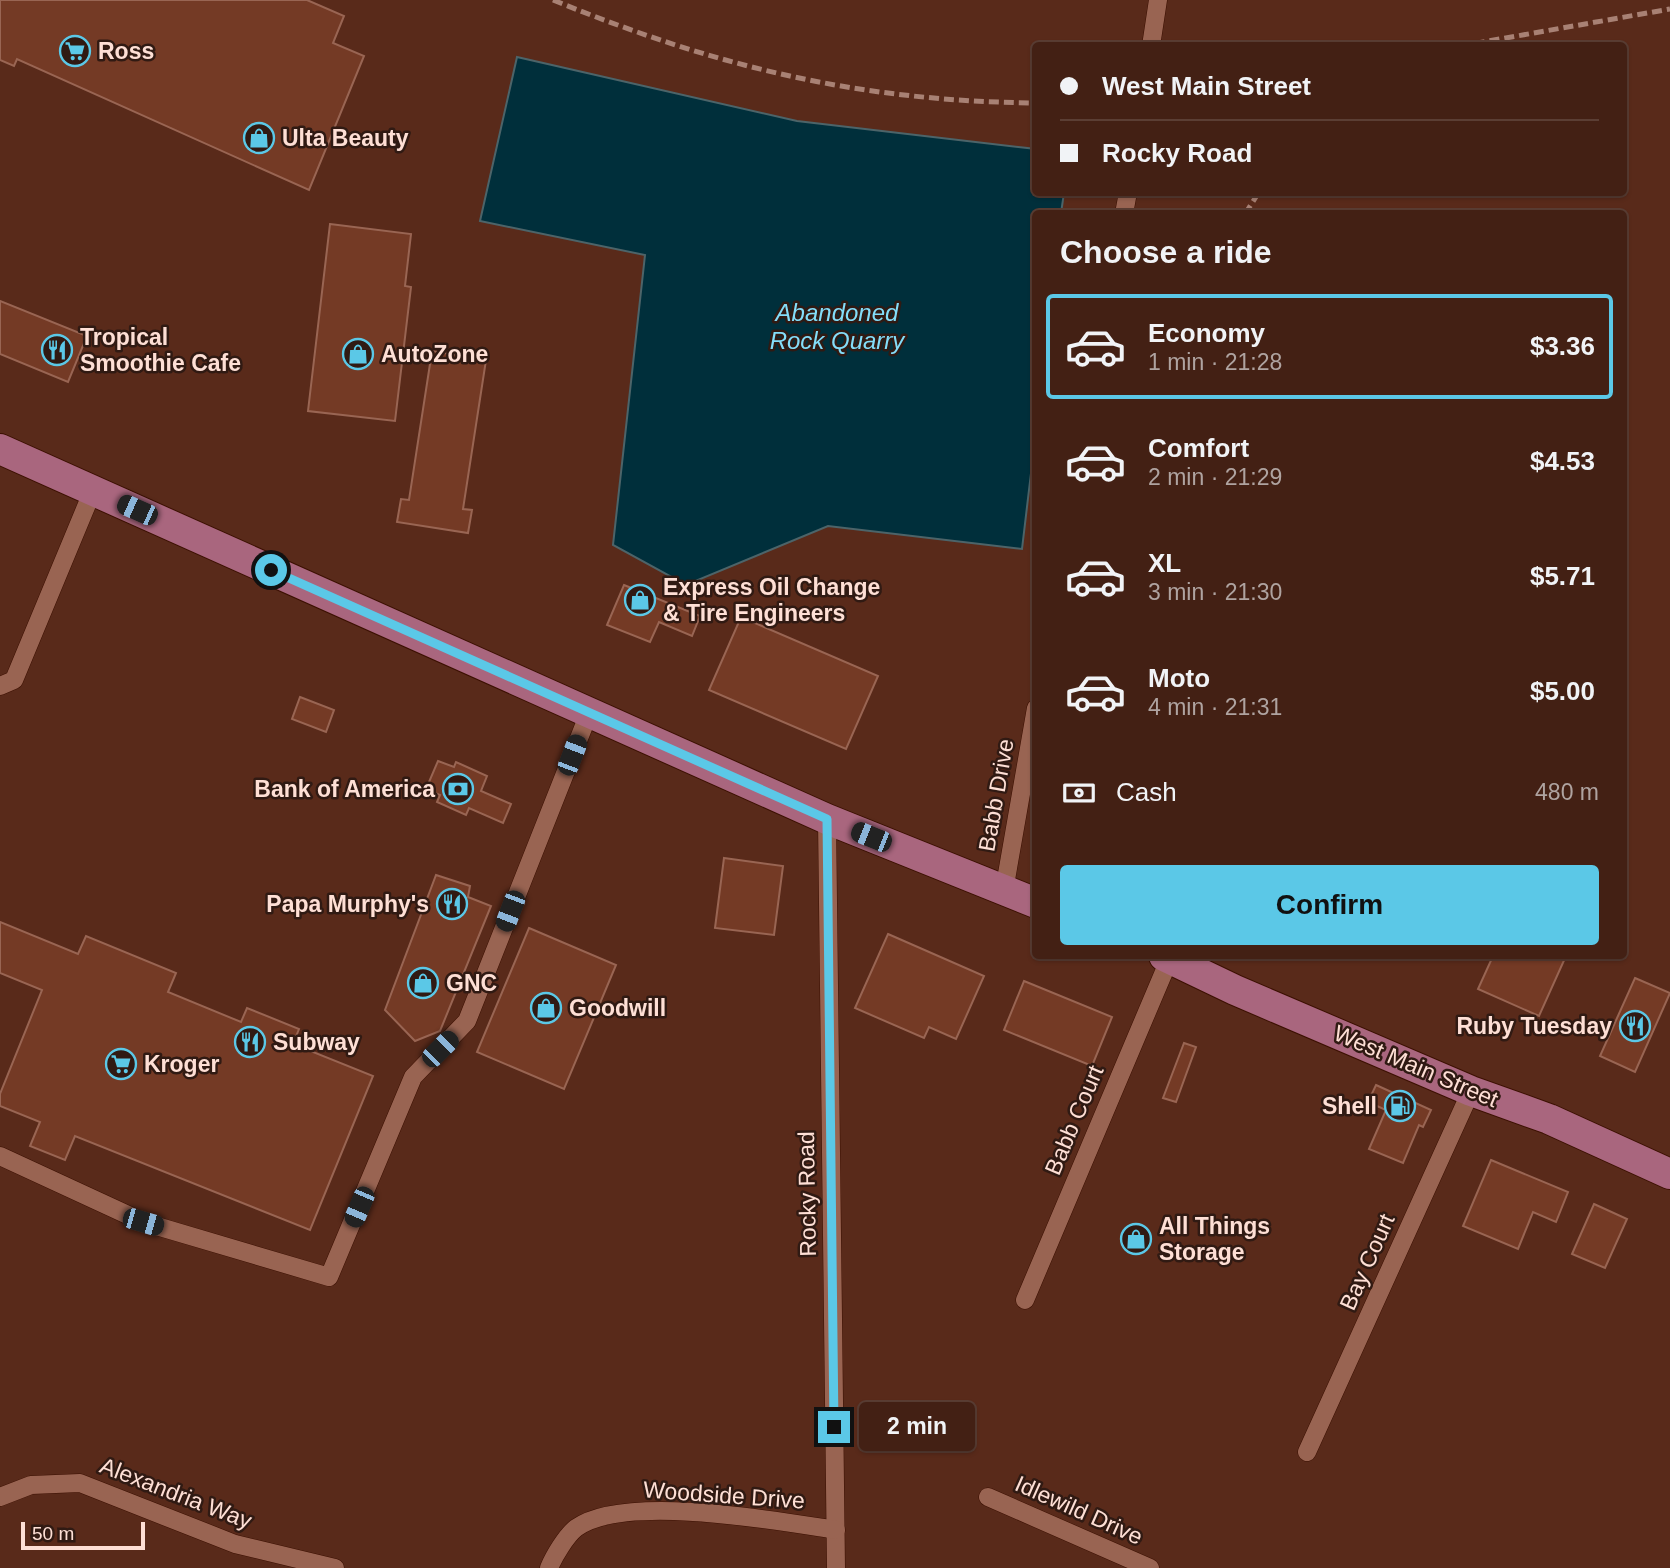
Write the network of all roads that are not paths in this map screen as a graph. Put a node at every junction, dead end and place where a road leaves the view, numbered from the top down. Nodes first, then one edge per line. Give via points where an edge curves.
1 (1158, 0) edge
2 (1152, 42) edge
3 (0, 449) edge
4 (93, 490) junction
5 (0, 686) edge
6 (589, 713) junction
7 (1032, 731) edge
8 (827, 819) junction
9 (1004, 891) junction
10 (1032, 902) edge
11 (1166, 959) edge
12 (1168, 959) edge
13 (1471, 1091) junction
14 (0, 1157) edge
15 (1670, 1174) edge
16 (1025, 1300) dead end
17 (1307, 1452) dead end
18 (0, 1497) edge
19 (988, 1497) dead end
20 (836, 1530) junction
21 (329, 1568) edge
22 (549, 1568) edge
23 (836, 1568) edge
24 (1150, 1568) edge

1 - 2 street
3 - 4 main road
4 - 5 street via 14,680
4 - 6 main road
6 - 8 main road
6 - 14 street via 467,1021 413,1077 329,1277 143,1222
7 - 9 street, Babb Drive
8 - 9 main road
8 - 20 street, Rocky Road
9 - 10 main road
11 - 16 street, Babb Court
12 - 13 main road, West Main Street
13 - 15 main road, West Main Street via 1549,1119
13 - 17 street, Bay Court
18 - 21 street, Alexandria Way via 31,1485 80,1483 235,1544
19 - 24 street, Idlewild Drive
20 - 22 street, Woodside Drive via 661,1511 608,1514 576,1529
20 - 23 street, Rocky Road

